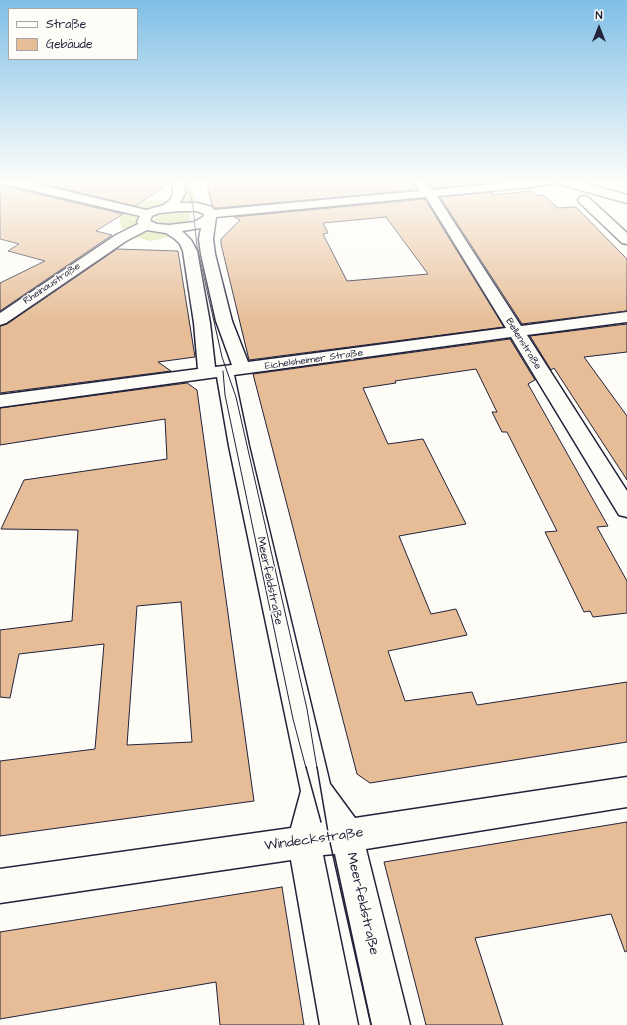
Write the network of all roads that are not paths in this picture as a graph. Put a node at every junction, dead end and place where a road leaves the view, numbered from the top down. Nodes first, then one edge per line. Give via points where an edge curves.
1 (136, 228) edge
2 (156, 228) edge
3 (178, 228) edge
4 (206, 228) edge
5 (451, 228) edge
6 (614, 228) edge
7 (169, 229) junction
8 (627, 240) edge
9 (627, 317) edge
10 (0, 320) edge
11 (516, 332) junction
12 (224, 372) junction
13 (0, 401) edge
14 (627, 509) edge
15 (316, 791) junction
16 (627, 792) edge
17 (347, 836) junction
18 (304, 842) junction
19 (0, 886) edge
20 (339, 1025) edge
21 (391, 1025) edge

1 - 10 street, Rheinaustraße
2 - 7 street
3 - 7 street
4 - 12 street, Meerfeldstraße via 208,254 224,321
5 - 11 street, Bellenstraße
6 - 8 street
7 - 12 street, Meerfeldstraße via 180,236 190,251 202,323
9 - 11 street, Eichelsheimer Straße
11 - 12 street, Eichelsheimer Straße
11 - 14 street, Bellenstraße
12 - 13 street, Eichelsheimer Straße
12 - 15 street, Meerfeldstraße
15 - 17 street, Meerfeldstraße
15 - 18 street, Meerfeldstraße
16 - 17 street, Windeckstraße
17 - 18 street, Windeckstraße
17 - 21 street, Meerfeldstraße
18 - 19 street, Windeckstraße
18 - 20 street, Meerfeldstraße

